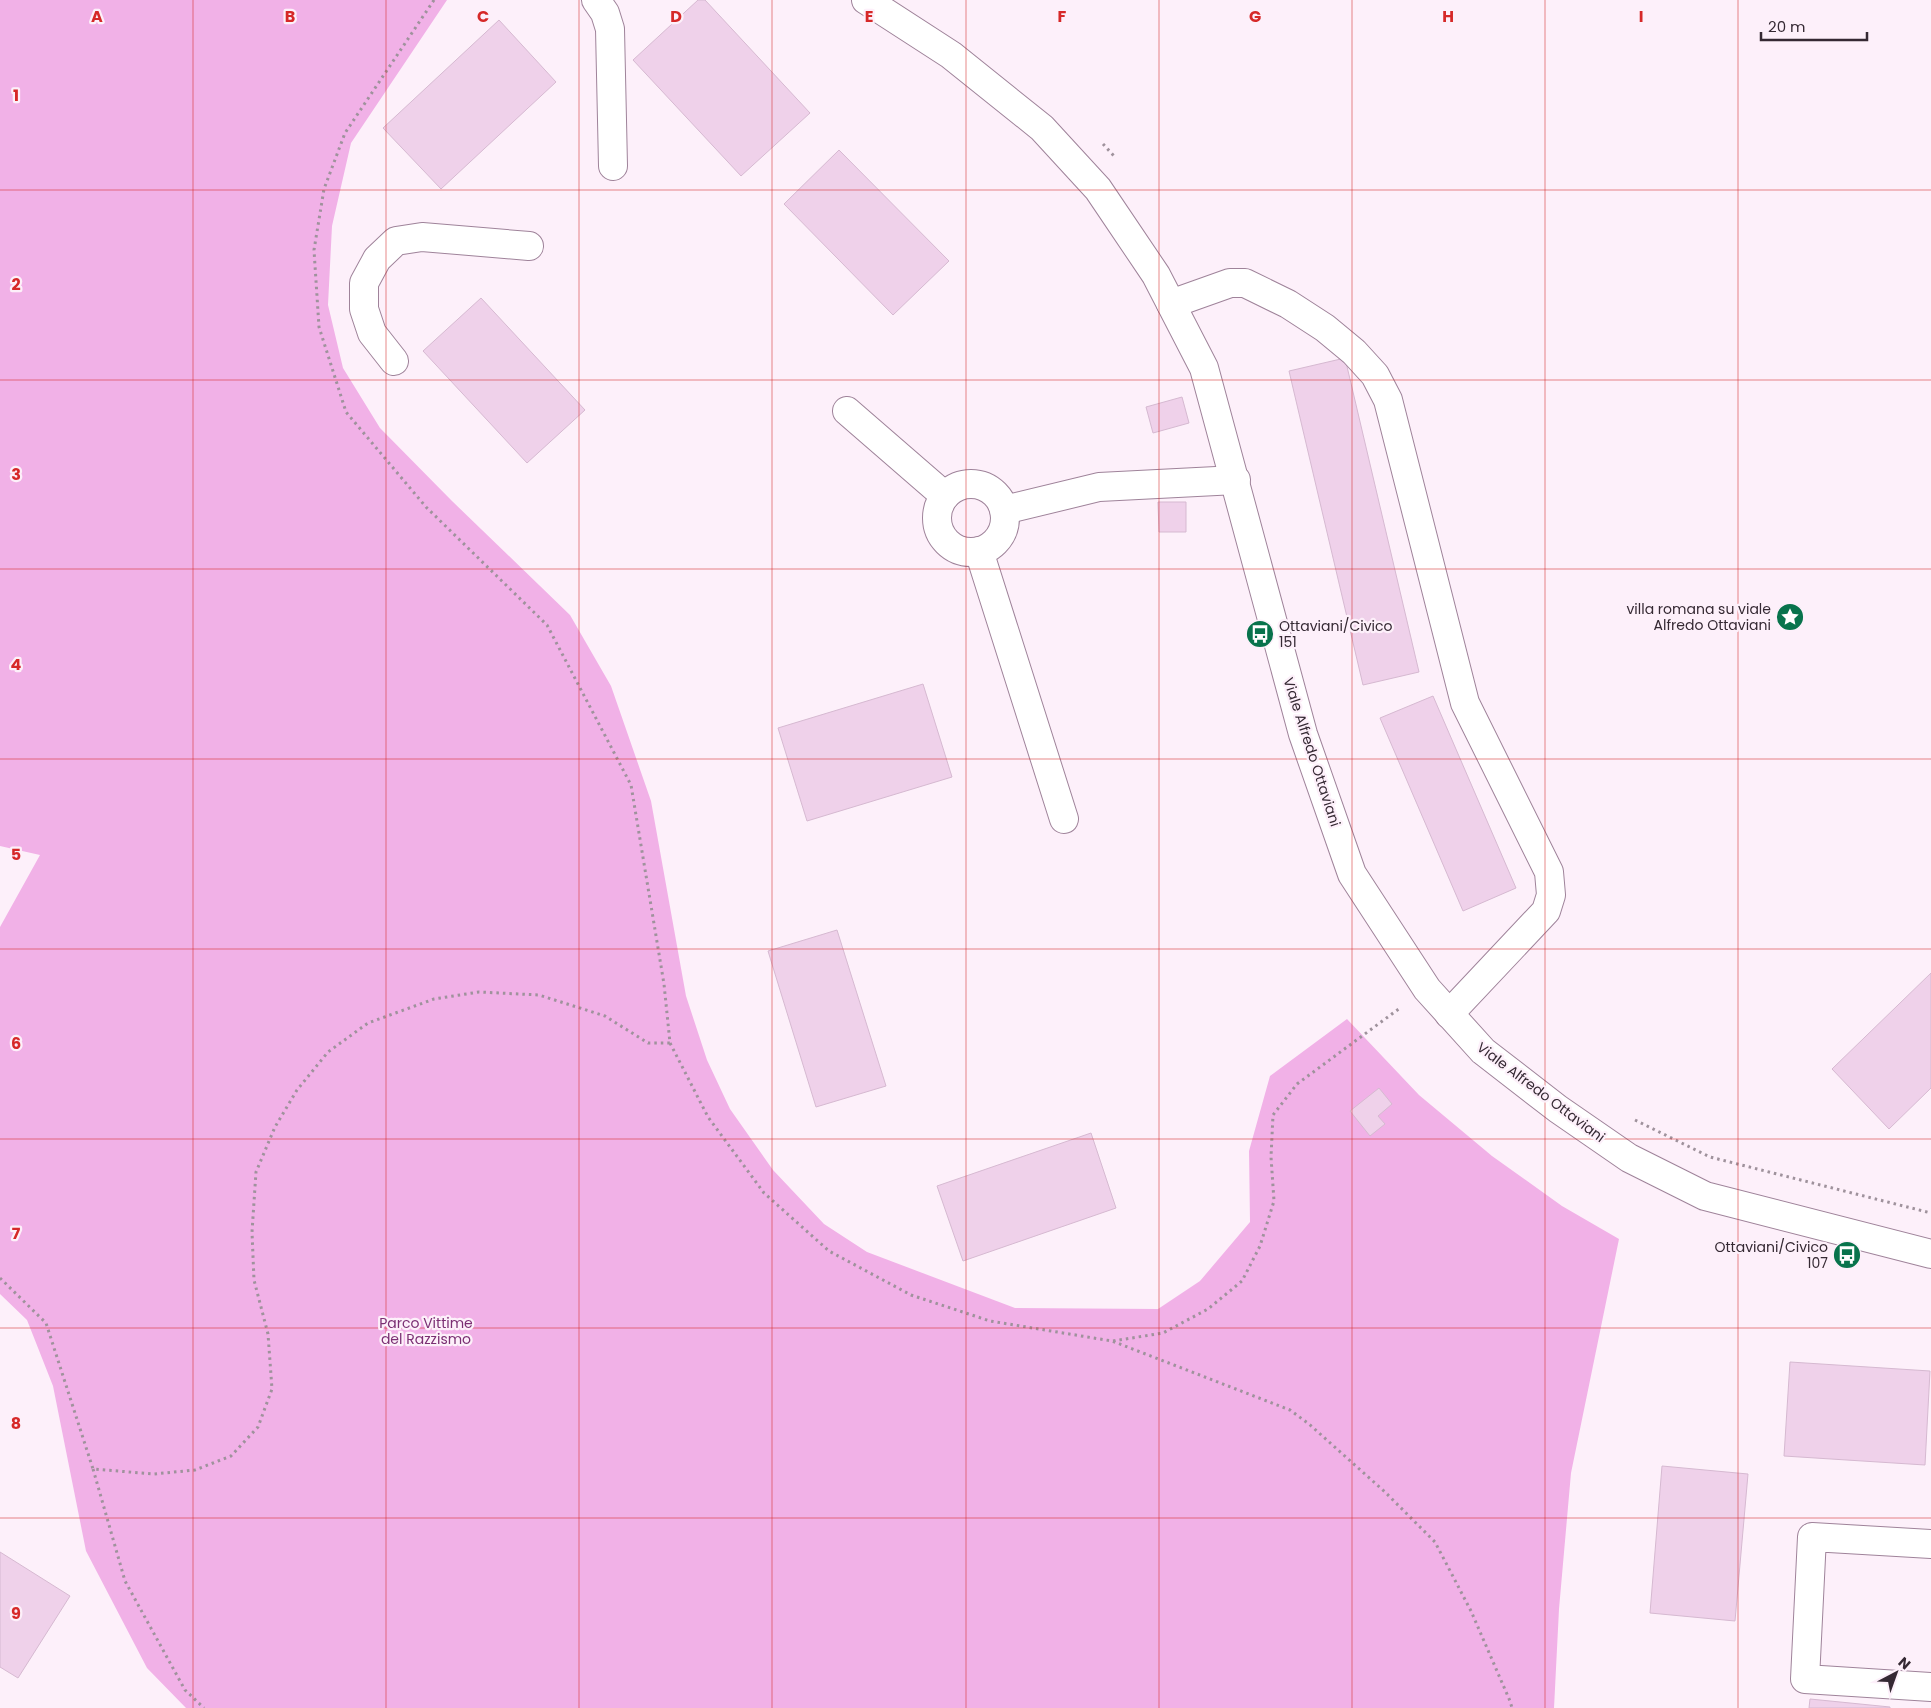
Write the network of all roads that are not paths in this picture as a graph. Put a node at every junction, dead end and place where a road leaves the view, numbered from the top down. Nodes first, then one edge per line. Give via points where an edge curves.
1 (596, 0) edge
2 (866, 0) edge
3 (613, 166) dead end
4 (529, 246) dead end
5 (1171, 304) junction
6 (394, 362) dead end
7 (847, 411) dead end
8 (1236, 480) junction
9 (945, 496) junction
10 (1004, 510) junction
11 (979, 551) junction
12 (1064, 819) dead end
13 (1449, 1014) junction
14 (1931, 1254) edge
15 (1931, 1544) edge
16 (1931, 1687) edge

1 - 3 street via 610,29
2 - 5 street, Viale Alfredo Ottaviani via 951,55 1042,128 1098,189 1156,275
4 - 6 street via 422,237 396,241 377,259 364,284 364,309 372,333
5 - 8 street, Viale Alfredo Ottaviani via 1204,368
5 - 13 street via 1230,283 1246,283 1288,304 1325,328 1375,375 1388,400 1465,703 1550,872 1551,895 1546,911
7 - 9 street
8 - 10 street via 1099,487
8 - 13 street, Viale Alfredo Ottaviani via 1304,734 1352,874 1427,989
9 - 10 street via 957,486 978,484 996,495
9 - 11 street via 938,509 940,532 956,548 967,552
10 - 11 street via 1003,528 998,538
11 - 12 street
13 - 14 street, Viale Alfredo Ottaviani via 1483,1051 1558,1109 1629,1158 1696,1192
15 - 16 street via 1812,1537 1805,1679

